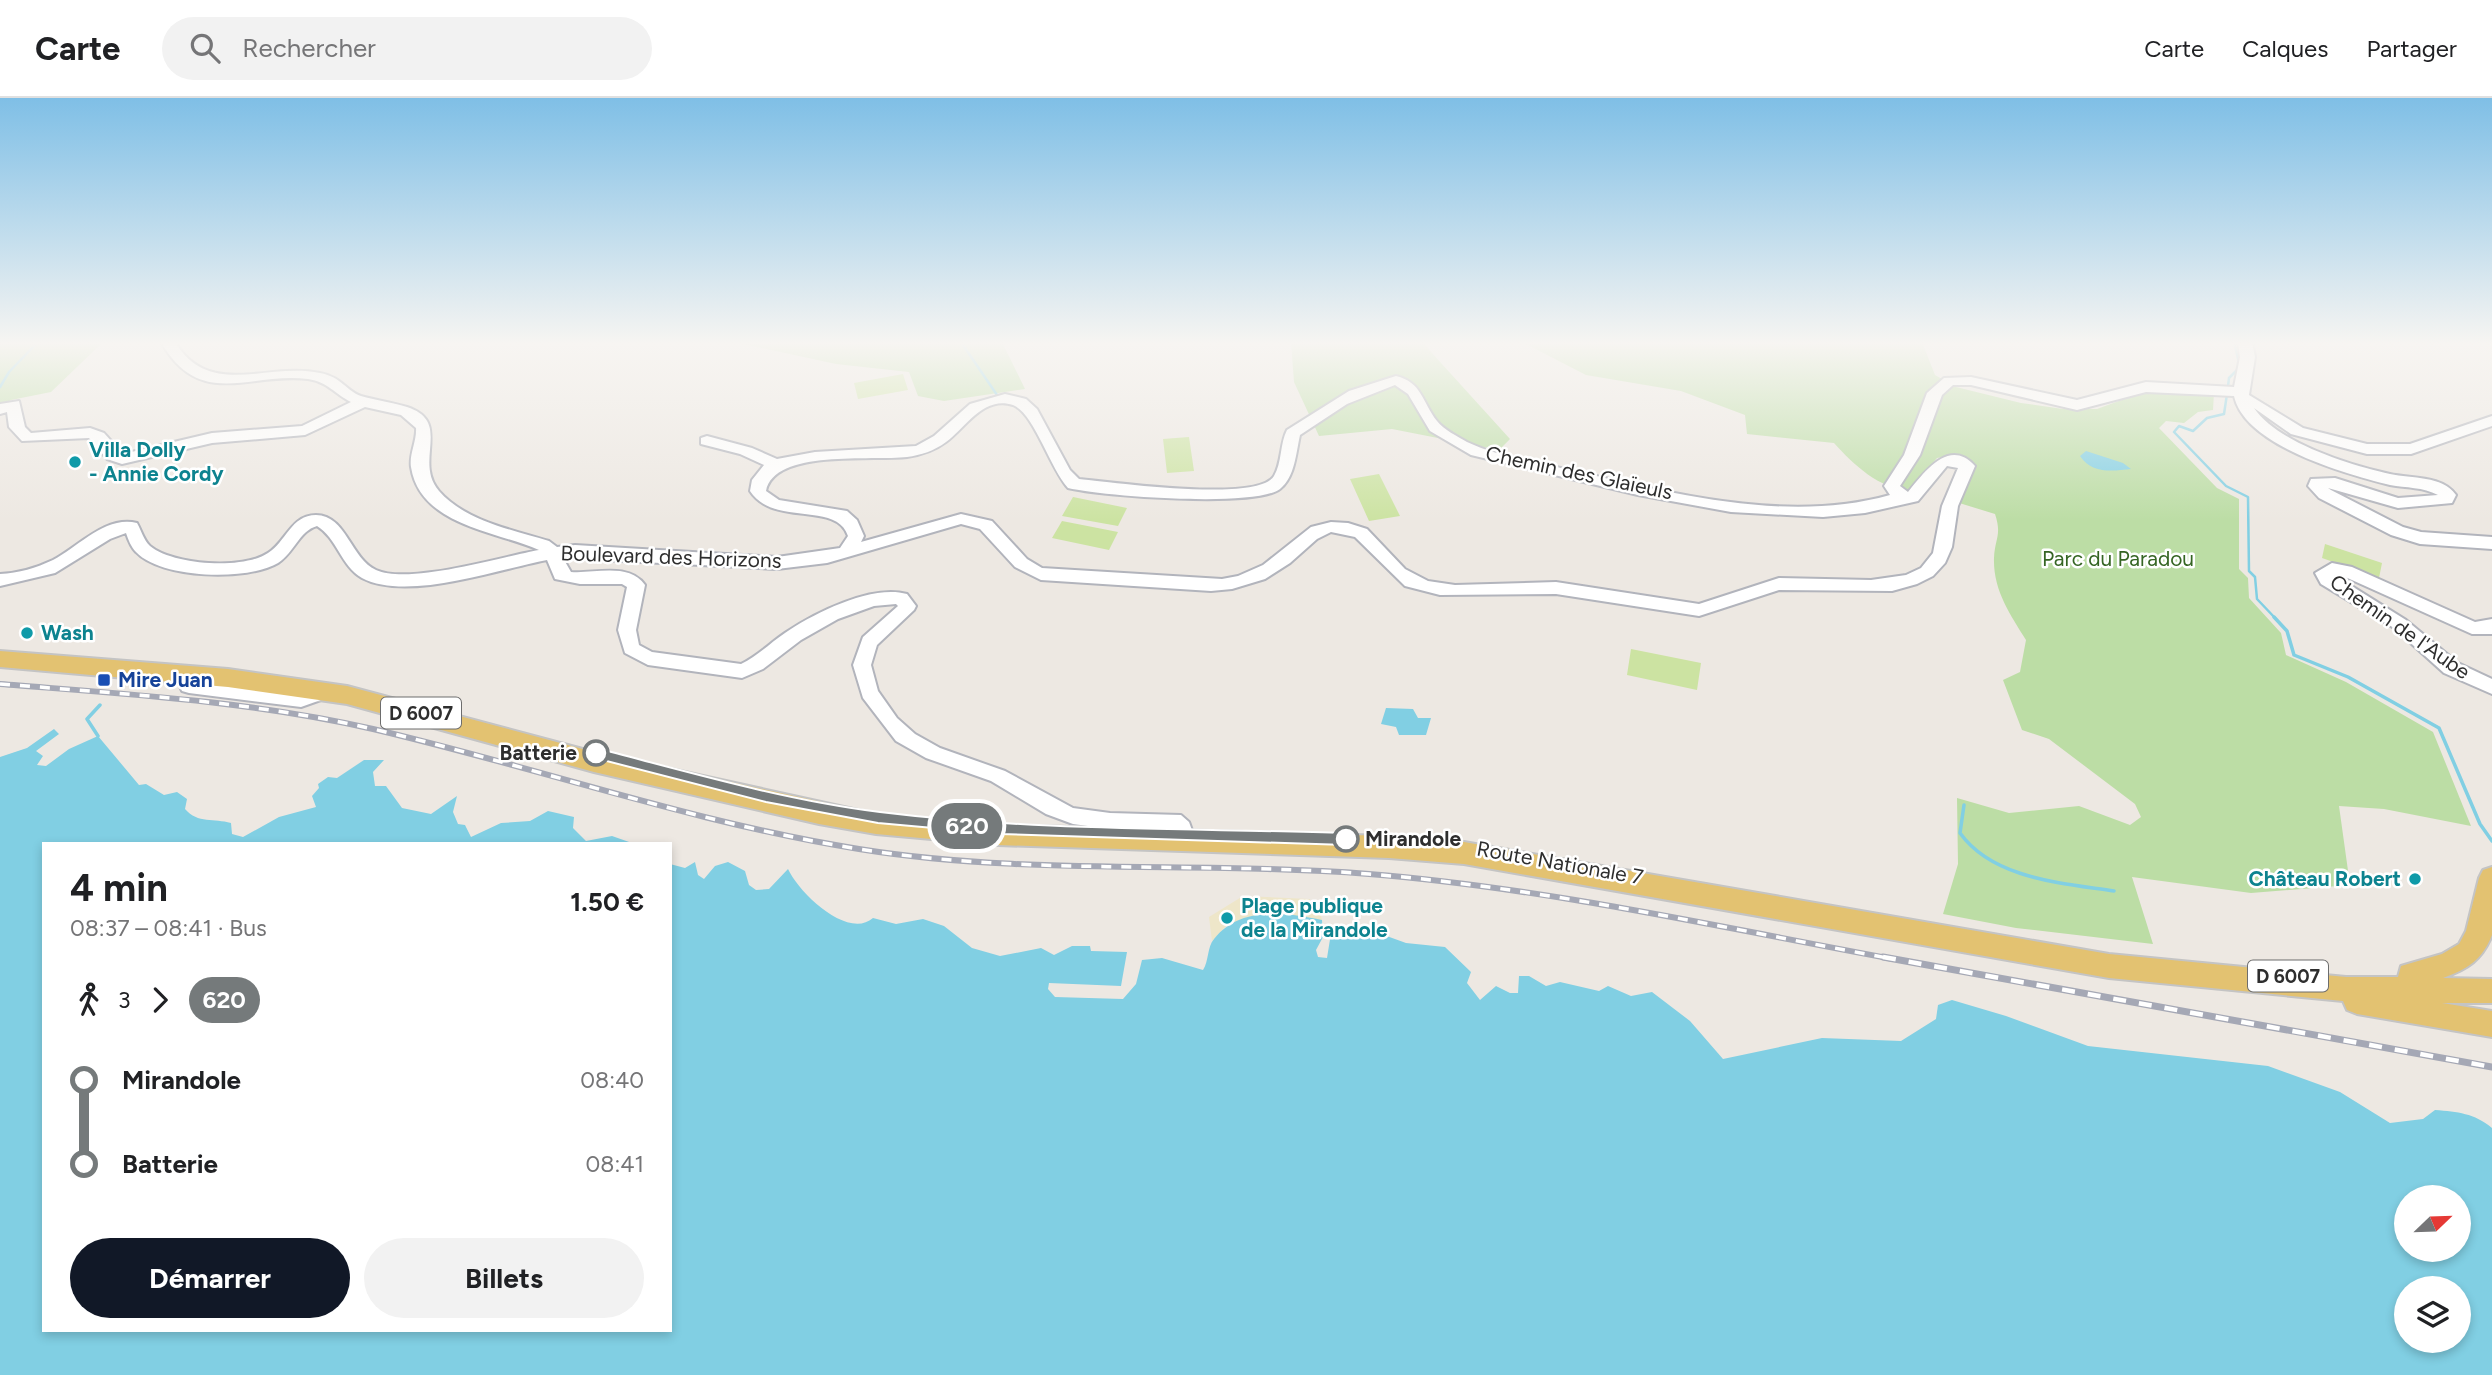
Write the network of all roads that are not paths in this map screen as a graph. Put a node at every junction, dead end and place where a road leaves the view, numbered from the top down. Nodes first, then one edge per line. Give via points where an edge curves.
1 (365, 402) edge
2 (369, 402) edge
3 (993, 402) edge
4 (1010, 402) edge
5 (1341, 402) edge
6 (1421, 402) edge
7 (1932, 402) edge
8 (2061, 402) edge
9 (2090, 402) edge
10 (2243, 402) edge
11 (2255, 402) edge
12 (0, 409) edge
13 (2492, 421) edge
14 (707, 441) dead end
15 (777, 465) junction
16 (1900, 496) junction
17 (2492, 543) edge
18 (848, 548) junction
19 (552, 552) junction
20 (0, 580) edge
21 (2492, 625) edge
22 (0, 656) edge
23 (187, 680) junction
24 (2492, 687) edge
25 (325, 691) junction
26 (1184, 836) junction
27 (2491, 882) edge
28 (2168, 970) junction
29 (2411, 975) junction
30 (2492, 978) edge
31 (2277, 984) junction
32 (2492, 990) edge
33 (2492, 1024) edge

1 - 12 street via 305,430 212,438 122,458 113,456 98,436 90,433 28,438 13,422 13,404
2 - 19 street via 397,407 424,426 419,468 427,487 445,507
3 - 15 street, Chemin des Glaïeuls via 968,412 937,444 919,450 791,460
4 - 5 street, Chemin des Glaïeuls via 1029,408 1040,420 1059,469 1074,484 1216,496 1272,487 1282,477 1293,433
6 - 16 street, Chemin des Glaïeuls via 1429,421 1465,447 1629,487 1780,510 1826,511
7 - 16 street via 1912,456 1892,486
8 - 9 street
10 - 17 street via 2260,424 2301,449 2385,479 2448,495 2408,504 2317,483 2325,494 2420,538
11 - 13 street via 2297,431 2367,449 2411,449
14 - 15 street
15 - 18 street via 761,478 760,497 771,505 842,515 854,526 856,536
16 - 18 street, Boulevard des Horizons via 1912,497 1942,462 1954,460 1967,466 1949,507 1941,555 1925,575 1876,586 1767,586 1720,607 1699,610 1530,586 1469,592 1422,586 1404,578 1372,540 1357,530 1330,527 1310,534 1285,559 1262,573 1211,585 1058,577 1030,569 1002,536 975,519
18 - 19 street, Boulevard des Horizons via 777,563
19 - 20 street, Boulevard des Horizons via 418,578 382,579 365,573 350,559 333,529 317,520 300,526 273,559 223,570 166,560 147,552 131,527 119,527 61,563
19 - 26 street via 561,575 572,580 630,578 636,585 627,630 631,648 648,659 731,671 755,667 795,635 857,605 882,597 901,598 905,610 873,636 860,659 869,694 901,734 998,776 1069,815 1174,821
21 - 24 street, Chemin de l'Aube via 2485,630 2472,628 2346,571 2324,573 2327,580 2400,624 2451,668
22 - 23 main road, Route Nationale 7 / D 6007
22 - 26 main road, Route Nationale 7 / D 6007 via 287,679 401,698 701,781 878,818 1000,829
23 - 25 main road, Route Nationale 7 / D 6007
23 - 25 street via 301,700
25 - 28 main road, Route Nationale 7 / D 6007 via 652,775 876,824 998,835 1375,846 1464,853 2047,957
26 - 28 main road, Route Nationale 7 / D 6007 via 1369,839 1464,846
27 - 29 main road via 2474,948 2466,956
28 - 29 main road, D 6007
28 - 31 main road, Route Nationale 7 / D 6007
29 - 30 main road, D 6007
31 - 32 main road, D 6007
31 - 33 main road

